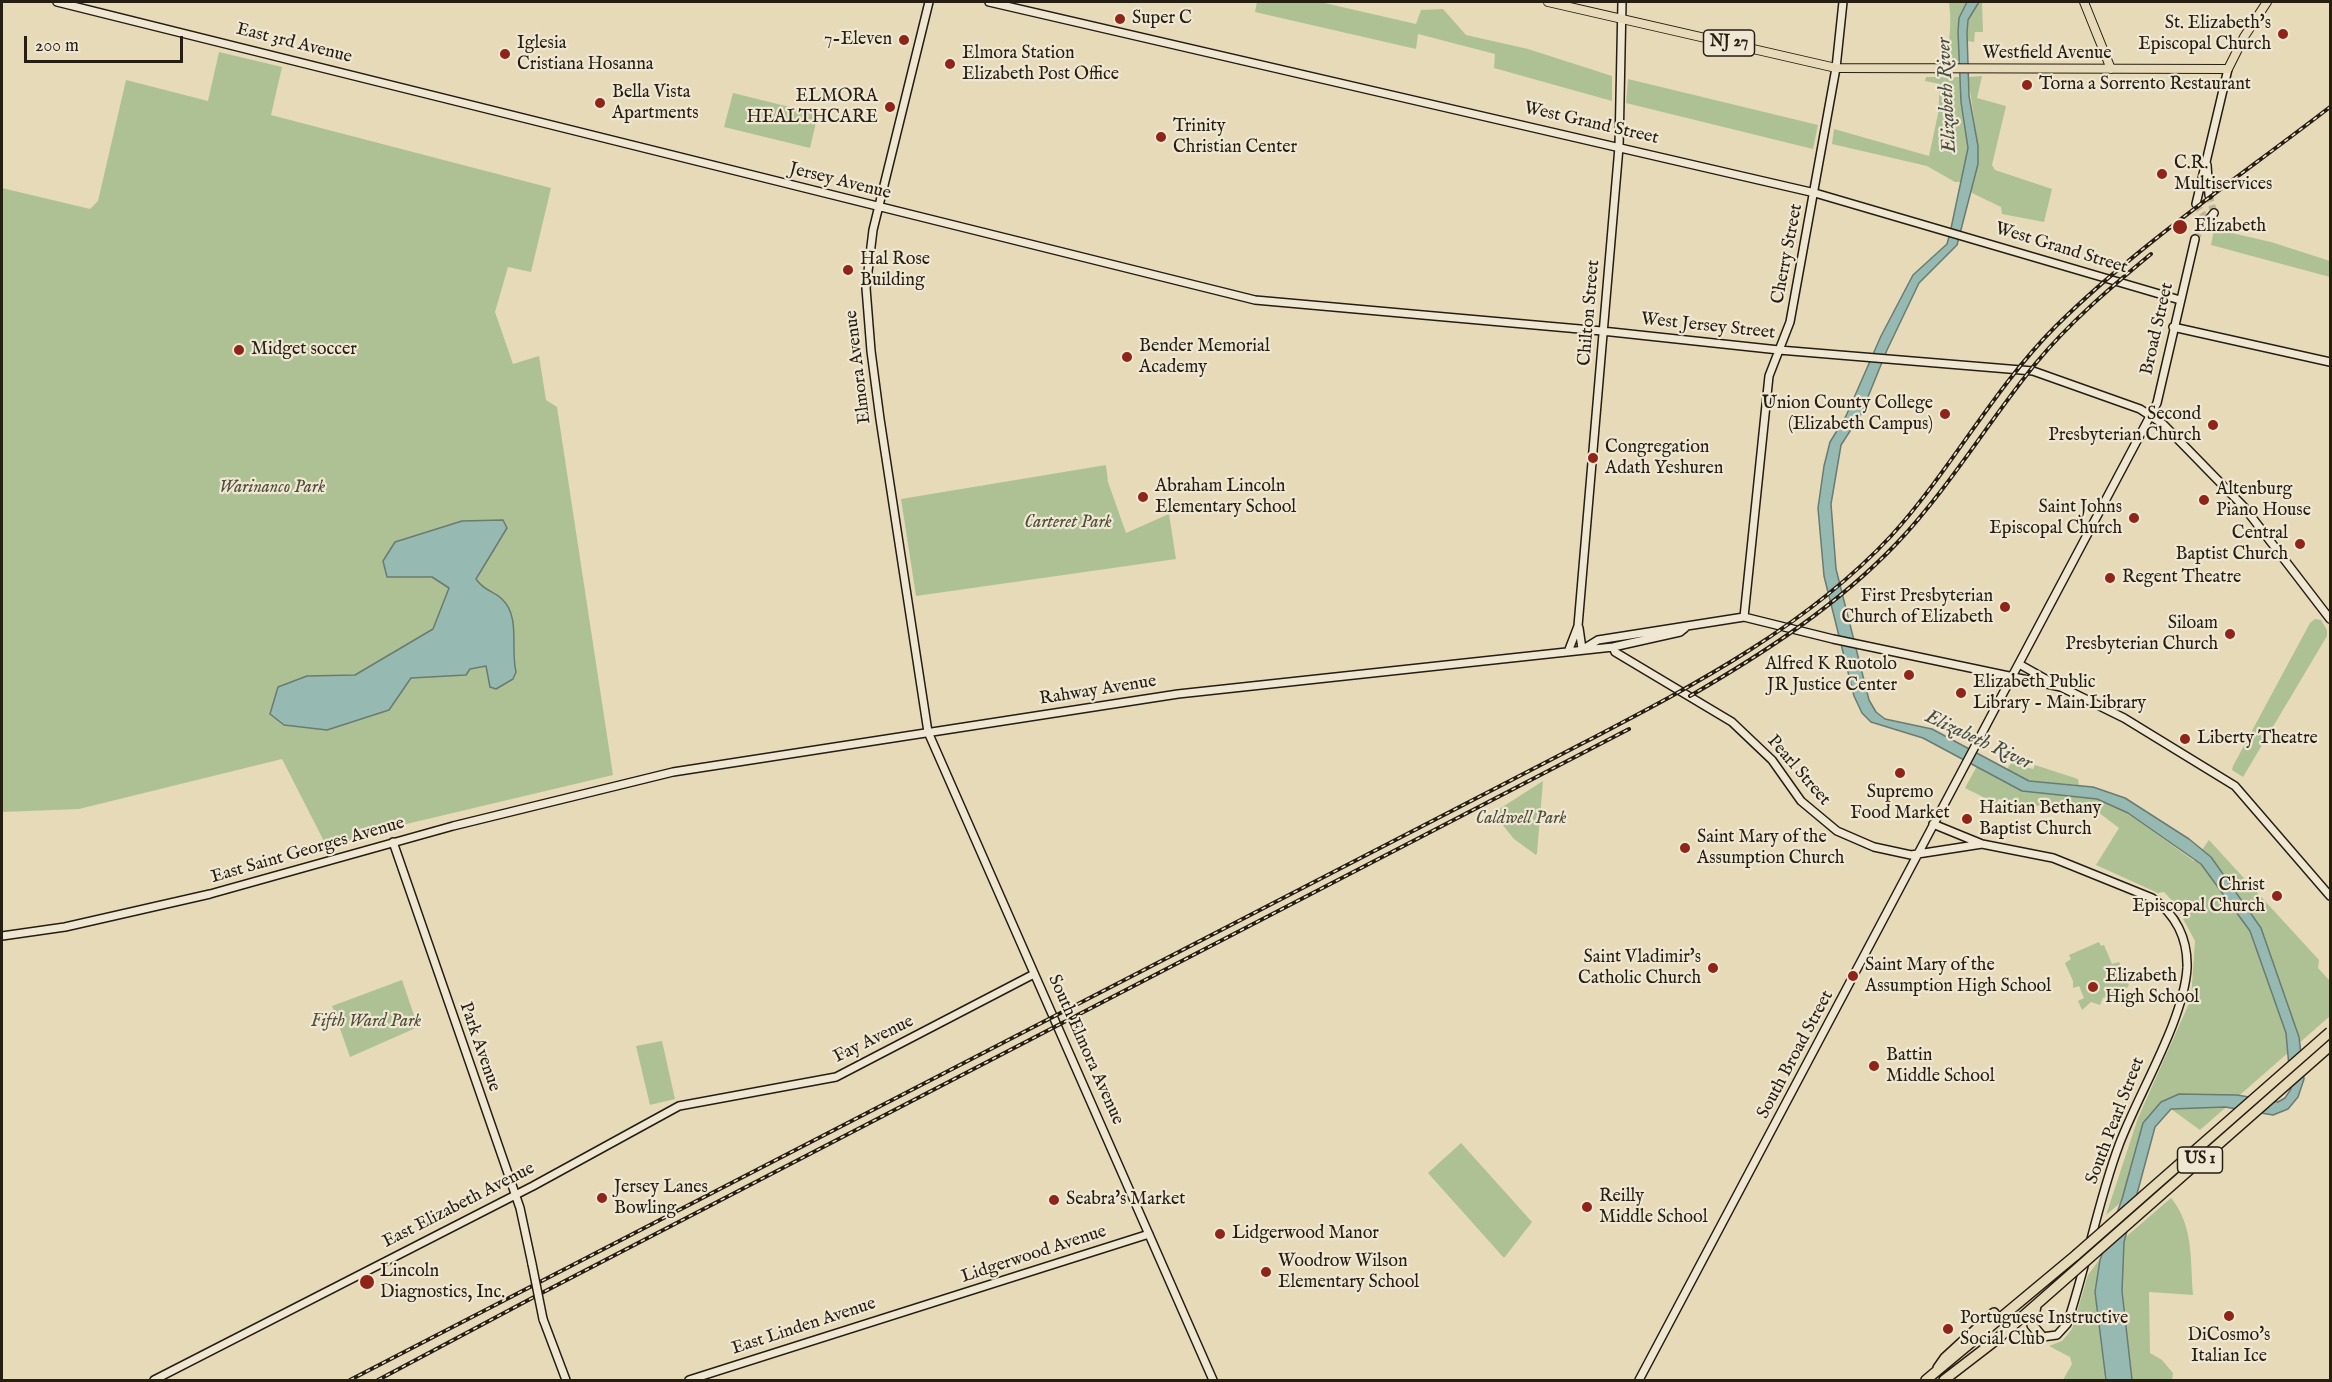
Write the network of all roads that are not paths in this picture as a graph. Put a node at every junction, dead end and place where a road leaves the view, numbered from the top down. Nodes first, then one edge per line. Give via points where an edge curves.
1 (57, 2) edge
2 (929, 2) edge
3 (989, 2) edge
4 (1548, 2) edge
5 (1622, 2) edge
6 (1843, 2) edge
7 (2084, 2) edge
8 (2267, 2) edge
9 (1621, 19) junction
10 (1836, 68) junction
11 (2111, 69) junction
12 (2228, 69) junction
13 (417, 93) joint
14 (1619, 147) junction
15 (2207, 163) junction
16 (1815, 193) junction
17 (2209, 195) tunnel mouth
18 (2196, 204) dead end
19 (878, 207) junction
20 (2214, 213) dead end
21 (2207, 222) tunnel mouth
22 (2195, 239) tunnel mouth
23 (1255, 300) joint
24 (2180, 300) junction
25 (2173, 327) junction
26 (1602, 331) junction
27 (1779, 350) junction
28 (2331, 362) edge
29 (2151, 416) junction
30 (1744, 617) junction
31 (2331, 619) edge
32 (1578, 627) junction
33 (1685, 628) junction
34 (1641, 633) junction
35 (1613, 647) junction
36 (1582, 649) junction
37 (1568, 652) junction
38 (2019, 664) junction
39 (2012, 678) junction
40 (2061, 687) junction
41 (928, 732) junction
42 (621, 784) joint
43 (1933, 824) junction
44 (393, 842) junction
45 (1982, 844) junction
46 (1918, 854) junction
47 (2331, 896) edge
48 (2163, 905) joint
49 (2, 936) edge
50 (1034, 974) junction
51 (2331, 1032) edge
52 (2331, 1046) edge
53 (679, 1106) joint
54 (514, 1194) junction
55 (1149, 1234) junction
56 (928, 1303) joint
57 (2036, 1306) junction
58 (1994, 1313) dead end
59 (2042, 1337) joint
60 (1930, 1378) edge
61 (154, 1380) edge
62 (566, 1380) edge
63 (689, 1380) edge
64 (1213, 1380) edge
65 (1639, 1380) edge
66 (1944, 1380) edge

1 - 13 street, East 3rd Avenue
2 - 19 street, Elmora Avenue
3 - 14 street, West Grand Street
4 - 9 main road, Westfield Avenue
5 - 9 street, Chilton Street
6 - 10 street, Cherry Street
7 - 11 main road
8 - 12 main road
9 - 10 main road, Westfield Avenue / NJ 27
9 - 14 street, Chilton Street
10 - 11 main road, Westfield Avenue / NJ 27
10 - 16 street, Cherry Street
11 - 12 main road, Westfield Avenue / NJ 27
12 - 15 street
13 - 19 street, Jersey Avenue
14 - 16 street, West Grand Street
14 - 26 street, Chilton Street
15 - 17 street
15 - 18 street
16 - 24 street, West Grand Street
16 - 27 street, Cherry Street via 1790,322
19 - 23 street, Jersey Avenue
19 - 41 street, Elmora Avenue via 867,268 867,313
20 - 21 street
22 - 24 street, Broad Street
23 - 26 street, West Jersey Street
24 - 25 street, Broad Street
25 - 28 street
25 - 29 street, Broad Street
26 - 27 street, West Jersey Street
26 - 32 street, Chilton Street
27 - 29 street, West Jersey Street via 2033,371
27 - 30 street, Cherry Street via 1769,376
29 - 31 street, West Jersey Street via 2244,507
29 - 38 street, Broad Street
30 - 33 street, Rahway Avenue
30 - 39 street, Rahway Avenue
32 - 36 street, Chilton Street
32 - 37 street, Chilton Street
33 - 34 street, Rahway Avenue
33 - 35 street, Rahway Avenue
34 - 35 street via 1620,640
34 - 36 street, Rahway Avenue via 1598,640
35 - 36 street, Rahway Avenue
35 - 46 street, Pearl Street via 1615,652 1732,722 1772,760 1792,790 1824,822 1865,844
36 - 37 street, Rahway Avenue
37 - 41 street, Rahway Avenue via 1178,694
38 - 39 street, Broad Street
38 - 40 street
39 - 40 street, Rahway Avenue
39 - 43 street, South Broad Street
40 - 47 street via 2124,718 2235,786
41 - 42 street, Rahway Avenue via 674,771
41 - 50 street, South Elmora Avenue
42 - 44 street, East Saint Georges Avenue
43 - 45 street, Pearl Street
43 - 46 street, South Broad Street
44 - 49 street, East Saint Georges Avenue via 135,912
44 - 54 street, Park Avenue
45 - 46 street, Pearl Street
45 - 48 street, Pearl Street via 2048,856
46 - 65 street, South Broad Street
48 - 59 street, South Pearl Street via 2178,924 2185,944 2187,967 2180,1002 2119,1144 2067,1324 2057,1335
50 - 53 street, Fay Avenue via 836,1077
50 - 55 street, South Elmora Avenue
51 - 60 highway, US 1, bridge
52 - 57 highway, US 1, bridge
53 - 54 street, East Elizabeth Avenue
54 - 61 street, East Elizabeth Avenue
54 - 62 street, Park Avenue, bridge via 543,1319
55 - 56 street, Lidgerwood Avenue
55 - 64 street, South Elmora Avenue
56 - 63 street, East Linden Avenue
57 - 59 highway via 2032,1325
57 - 66 highway, US 1
58 - 60 highway via 1945,1358

